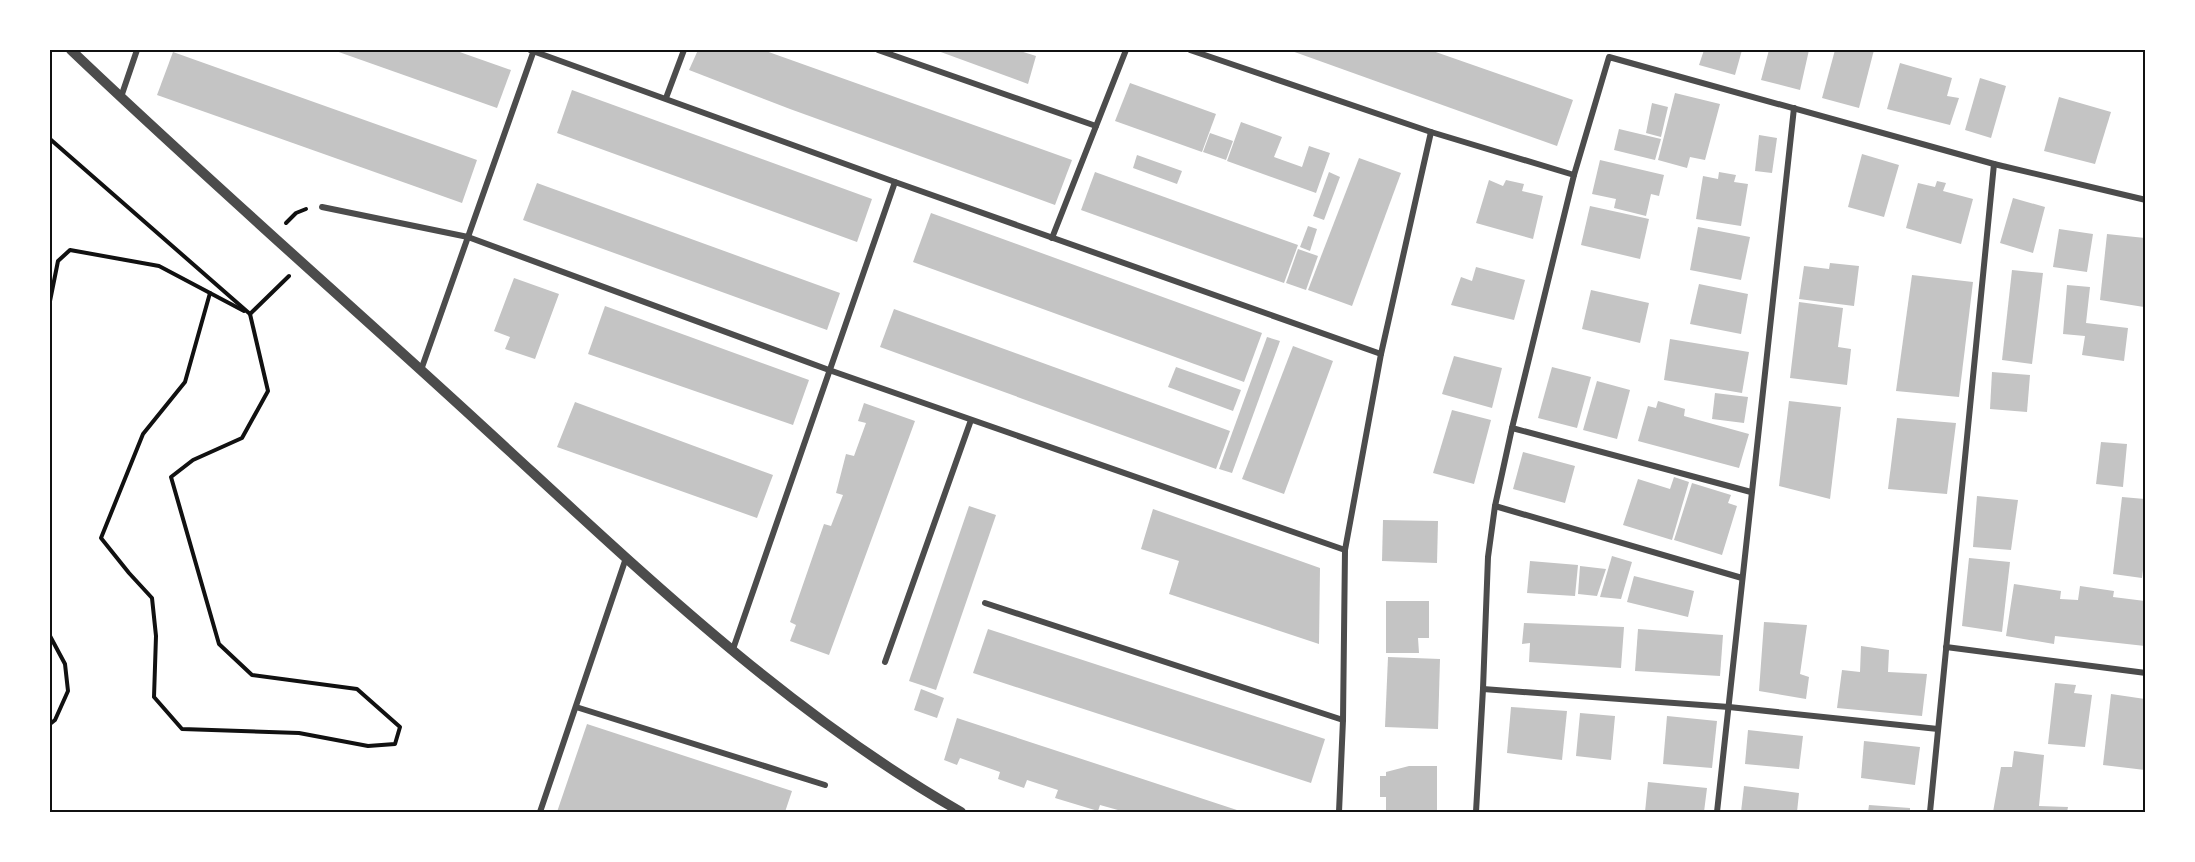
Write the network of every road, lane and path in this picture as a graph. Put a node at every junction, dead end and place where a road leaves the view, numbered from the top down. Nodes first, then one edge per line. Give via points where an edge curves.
1 (71, 50) edge
2 (137, 50) edge
3 (533, 50) edge
4 (684, 50) edge
5 (878, 50) edge
6 (1126, 50) edge
7 (1190, 50) edge
8 (121, 97) junction
9 (666, 98) junction
10 (1794, 108) junction
11 (1096, 126) junction
12 (1431, 132) junction
13 (50, 139) edge
14 (1994, 164) junction
15 (1574, 175) junction
16 (895, 183) junction
17 (2145, 200) edge
18 (322, 207) joint
19 (274, 237) junction
20 (468, 237) junction
21 (1052, 238) junction
22 (302, 263) junction
23 (210, 293) junction
24 (50, 302) edge
25 (250, 314) junction
26 (1381, 354) junction
27 (421, 370) junction
28 (829, 370) junction
29 (970, 420) junction
30 (1512, 428) junction
31 (1751, 492) junction
32 (1495, 506) junction
33 (1345, 550) junction
34 (626, 558) junction
35 (1742, 578) junction
36 (985, 603) dead end
37 (50, 636) edge
38 (1946, 647) junction
39 (732, 652) junction
40 (885, 662) dead end
41 (2145, 673) edge
42 (1483, 689) junction
43 (576, 707) junction
44 (1729, 707) junction
45 (1343, 720) junction
46 (50, 724) edge
47 (1938, 729) junction
48 (825, 785) dead end
49 (540, 813) edge
50 (961, 813) edge
51 (1339, 813) edge
52 (1476, 813) edge
53 (1717, 813) edge
54 (1930, 813) edge

1 - 8 street
2 - 8 street
3 - 9 street
3 - 20 street
4 - 9 street
5 - 11 street
6 - 11 street
7 - 12 street
8 - 19 street
9 - 16 street
10 - 14 street
10 - 15 street via 1609,57
10 - 31 street
11 - 21 street
12 - 15 street
12 - 26 street
13 - 25 path
14 - 17 street
14 - 38 street
15 - 30 street
16 - 21 street
16 - 28 street
18 - 19 path via 296,213
18 - 20 street
19 - 22 street
20 - 27 street
20 - 28 street
21 - 26 street
22 - 25 path
22 - 27 street
23 - 24 path via 159,266 70,250 58,261
23 - 25 path
23 - 25 path via 185,382 143,434 101,538 152,598 156,636 154,697 182,729 299,733 368,746 395,744 400,727 357,689 252,675 219,644 171,477 193,460 242,438 268,391
26 - 33 street
27 - 34 street
28 - 29 street
28 - 39 street
29 - 33 street
29 - 40 street
30 - 31 street
30 - 32 street
31 - 35 street
32 - 35 street
32 - 42 street via 1488,557
33 - 45 street
34 - 39 street
34 - 43 street
35 - 44 street
36 - 45 street
37 - 46 path via 65,664 68,691
38 - 41 street
38 - 47 street
39 - 50 street via 872,759
42 - 44 street
42 - 52 street
43 - 48 street
43 - 49 street
44 - 47 street
44 - 53 street
45 - 51 street
47 - 54 street

